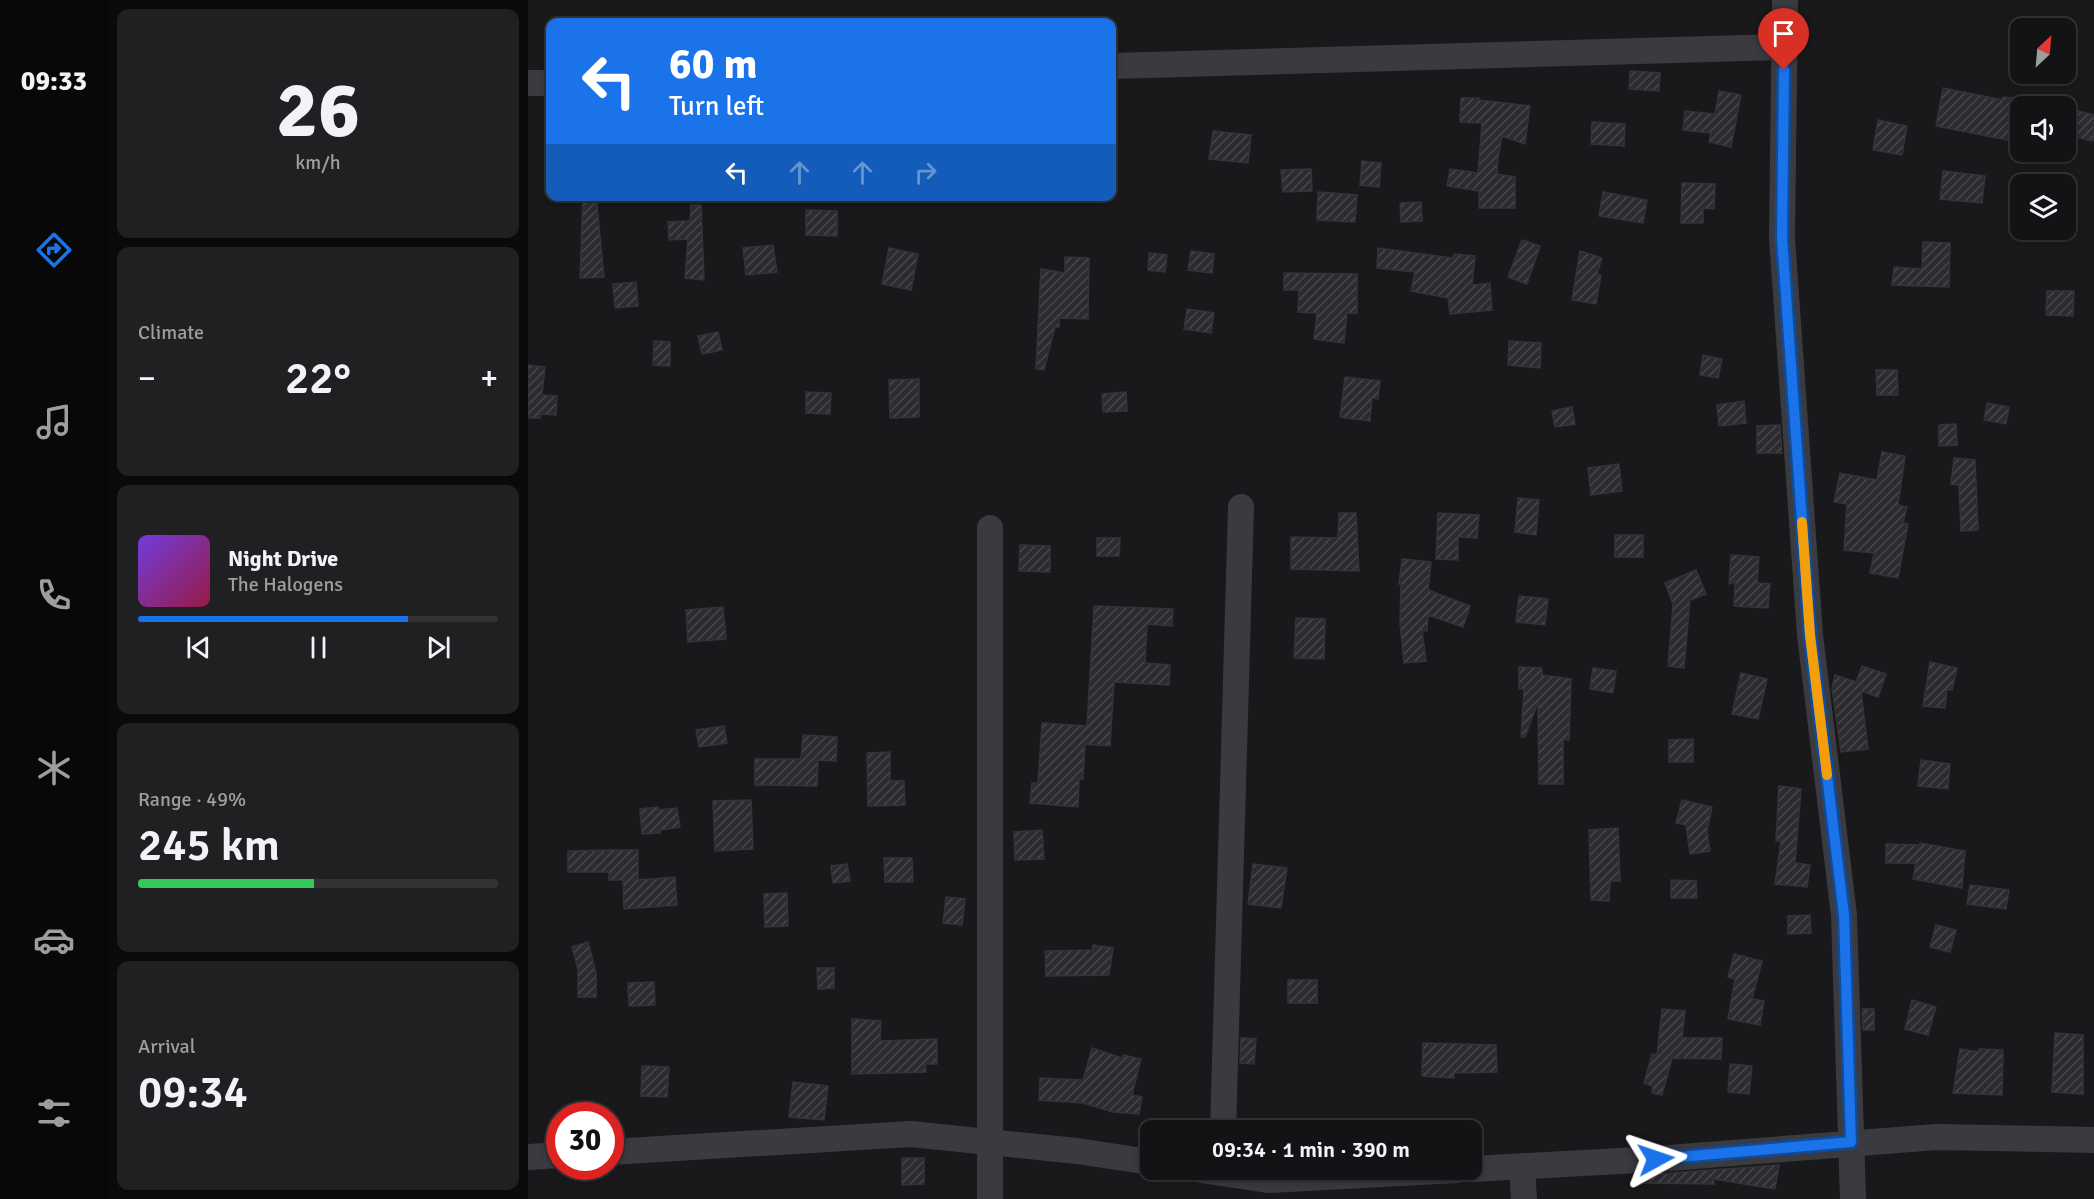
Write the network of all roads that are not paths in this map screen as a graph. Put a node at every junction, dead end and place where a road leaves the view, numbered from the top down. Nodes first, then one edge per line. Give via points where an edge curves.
1 (1785, 0) edge
2 (1784, 47) junction
3 (1116, 66) edge
4 (528, 83) edge
5 (546, 83) edge
6 (1241, 507) dead end
7 (990, 528) dead end
8 (1223, 1120) edge
9 (2094, 1140) edge
10 (989, 1142) junction
11 (1851, 1142) junction
12 (624, 1151) edge
13 (546, 1156) edge
14 (528, 1157) edge
15 (1140, 1161) edge
16 (1522, 1166) junction
17 (1482, 1168) edge
18 (990, 1199) edge
19 (1524, 1199) edge
20 (1852, 1199) edge

1 - 2 street
2 - 3 street
2 - 11 street via 1782,238 1810,635 1844,915
4 - 5 street
6 - 8 street
7 - 10 street
9 - 11 street via 1936,1137
10 - 12 street via 911,1134
10 - 15 street
10 - 18 street
11 - 16 street
11 - 20 street
13 - 14 street
16 - 17 street
16 - 19 street

